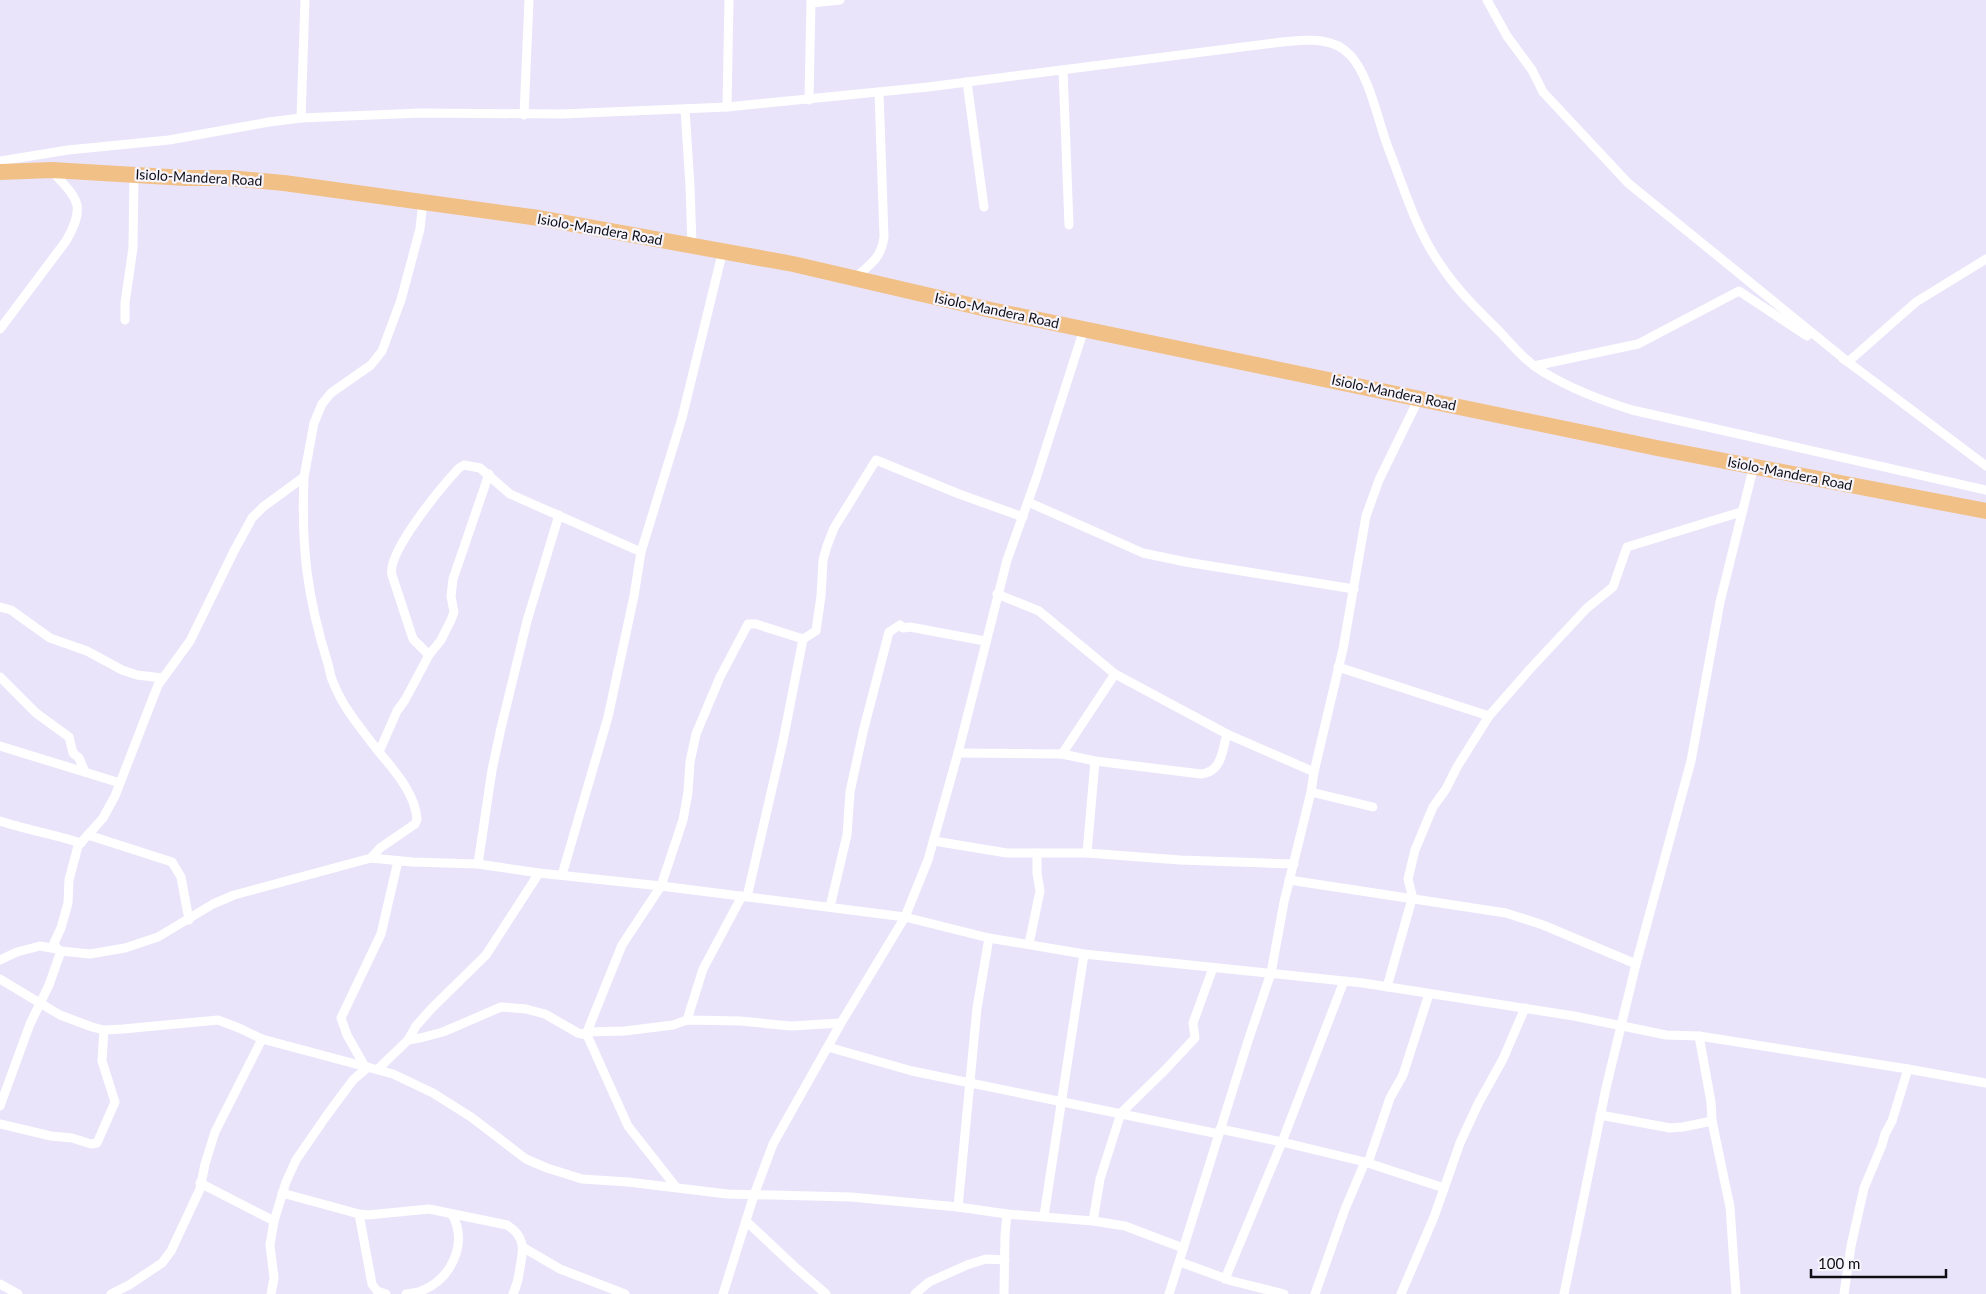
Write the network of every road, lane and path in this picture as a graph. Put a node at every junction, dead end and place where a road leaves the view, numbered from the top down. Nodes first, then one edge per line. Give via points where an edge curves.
1 (305, 0) edge
2 (529, 0) edge
3 (729, 0) edge
4 (840, 0) edge
5 (1487, 0) edge
6 (811, 2) edge
7 (1063, 70) junction
8 (967, 82) junction
9 (879, 92) junction
10 (809, 100) junction
11 (728, 107) junction
12 (685, 109) junction
13 (524, 115) junction
14 (301, 118) junction
15 (0, 161) edge
16 (52, 170) junction
17 (0, 172) edge
18 (134, 174) junction
19 (423, 201) junction
20 (984, 207) dead end
21 (1069, 226) dead end
22 (692, 245) junction
23 (723, 250) junction
24 (1986, 259) edge
25 (855, 278) junction
26 (125, 320) dead end
27 (0, 329) edge
28 (1084, 329) junction
29 (1848, 362) junction
30 (1534, 366) junction
31 (1419, 398) junction
32 (1754, 465) junction
33 (1986, 466) edge
34 (489, 474) junction
35 (304, 476) junction
36 (1986, 490) edge
37 (1028, 502) junction
38 (1986, 511) edge
39 (1741, 512) junction
40 (559, 515) junction
41 (1024, 516) junction
42 (641, 552) junction
43 (1354, 589) junction
44 (997, 594) junction
45 (0, 606) edge
46 (802, 639) junction
47 (985, 641) junction
48 (429, 655) junction
49 (1338, 667) junction
50 (1115, 674) junction
51 (0, 677) edge
52 (162, 678) junction
53 (1489, 716) junction
54 (1227, 734) junction
55 (0, 746) edge
56 (379, 752) junction
57 (958, 753) junction
58 (1062, 754) junction
59 (1095, 761) junction
60 (85, 772) junction
61 (1314, 772) junction
62 (120, 783) junction
63 (1311, 792) junction
64 (1372, 807) dead end
65 (0, 821) edge
66 (88, 836) junction
67 (934, 841) junction
68 (81, 843) junction
69 (1037, 853) junction
70 (1088, 853) junction
71 (371, 858) junction
72 (398, 861) junction
73 (478, 864) junction
74 (1294, 864) junction
75 (539, 873) junction
76 (562, 875) junction
77 (1289, 880) junction
78 (661, 886) junction
79 (744, 896) junction
80 (1412, 899) junction
81 (830, 907) junction
82 (905, 917) junction
83 (189, 920) junction
84 (989, 938) junction
85 (1029, 944) junction
86 (59, 950) junction
87 (1084, 954) junction
88 (0, 960) edge
89 (1636, 964) junction
90 (1213, 968) junction
91 (1272, 973) junction
92 (0, 979) edge
93 (1344, 981) junction
94 (1387, 987) junction
95 (1429, 994) junction
96 (39, 1003) junction
97 (1525, 1008) junction
98 (687, 1020) junction
99 (841, 1023) junction
100 (1621, 1024) junction
101 (104, 1030) junction
102 (587, 1034) junction
103 (1698, 1036) junction
104 (262, 1038) junction
105 (408, 1040) junction
106 (828, 1047) junction
107 (366, 1066) junction
108 (1908, 1069) junction
109 (378, 1070) junction
110 (969, 1083) junction
111 (1986, 1083) edge
112 (1060, 1102) junction
113 (0, 1106) edge
114 (1121, 1113) junction
115 (1600, 1115) junction
116 (1712, 1121) junction
117 (0, 1124) edge
118 (1220, 1132) junction
119 (1282, 1142) junction
120 (1367, 1162) junction
121 (200, 1183) junction
122 (676, 1188) junction
123 (1444, 1188) junction
124 (282, 1193) junction
125 (754, 1195) junction
126 (958, 1207) junction
127 (359, 1214) junction
128 (452, 1214) junction
129 (1008, 1214) junction
130 (1044, 1216) junction
131 (274, 1221) junction
132 (746, 1221) junction
133 (1093, 1221) junction
134 (524, 1248) junction
135 (1183, 1248) junction
136 (1005, 1260) junction
137 (1180, 1262) junction
138 (1226, 1279) junction
139 (0, 1284) edge
140 (18, 1294) edge
141 (112, 1294) edge
142 (271, 1294) edge
143 (386, 1294) edge
144 (406, 1294) edge
145 (513, 1294) edge
146 (625, 1294) edge
147 (724, 1294) edge
148 (826, 1294) edge
149 (915, 1294) edge
150 (1004, 1294) edge
151 (1170, 1294) edge
152 (1284, 1294) edge
153 (1315, 1294) edge
154 (1401, 1294) edge
155 (1564, 1294) edge
156 (1736, 1294) edge
157 (1844, 1294) edge

1 - 14 street
2 - 13 street
3 - 11 street
4 - 6 street
5 - 29 street via 1544,92 1628,183
6 - 10 street
7 - 8 street
7 - 21 street
7 - 30 street via 1282,42 1317,40 1342,48 1364,75 1413,213 1440,264 1488,320
8 - 9 street
8 - 20 street
9 - 10 street
9 - 25 street via 883,242 880,254
10 - 11 street
11 - 12 street
12 - 13 street
12 - 22 street
13 - 14 street via 421,113
14 - 15 street via 169,140 68,150
16 - 17 highway, Isiolo-Mandera Road
16 - 18 highway, Isiolo-Mandera Road
16 - 27 street via 76,198 79,206 74,228
18 - 19 highway, Isiolo-Mandera Road via 284,182
18 - 26 street via 133,248
19 - 22 highway, Isiolo-Mandera Road
19 - 35 street via 420,229 401,300 382,351 371,365 331,393 322,404 314,423
22 - 23 highway, Isiolo-Mandera Road
23 - 25 highway, Isiolo-Mandera Road
23 - 42 street via 682,418
24 - 29 street via 1916,302
25 - 28 highway, Isiolo-Mandera Road
28 - 31 highway, Isiolo-Mandera Road
28 - 37 street
29 - 30 street via 1739,291 1638,344
29 - 33 street
30 - 36 street via 1555,379 1632,410
31 - 32 highway, Isiolo-Mandera Road
31 - 43 street via 1372,497
32 - 38 highway, Isiolo-Mandera Road
32 - 39 street
34 - 40 street via 510,494
34 - 48 street via 454,579 451,596 453,614 441,640
34 - 48 street via 464,464 459,468 421,514 393,560 391,571 413,639
35 - 52 street via 252,518 190,641
35 - 56 street via 304,554 314,619 332,681 349,714
37 - 41 street
37 - 43 street via 1143,553
39 - 53 street via 1627,547 1613,587 1587,608
39 - 89 street via 1720,602 1691,761
40 - 42 street
40 - 73 street via 527,621 499,736
41 - 44 street
41 - 46 street via 876,460 834,528 823,560 816,631
42 - 76 street via 608,717
43 - 49 street
44 - 47 street
44 - 50 street via 1039,611
45 - 52 street via 11,610 50,638 87,651 122,670
46 - 78 street via 748,624 720,676 696,734 683,820
46 - 79 street via 783,741
47 - 57 street
47 - 81 street via 903,628 900,624 890,632 863,732 850,792 847,834
48 - 56 street
49 - 53 street
49 - 61 street
50 - 54 street
50 - 58 street
51 - 60 street via 36,713 69,737 73,754 79,758
52 - 62 street
53 - 80 street via 1434,808 1419,840 1408,879
54 - 59 street via 1219,764 1207,773
54 - 61 street
55 - 60 street
56 - 71 street via 411,798 418,819
57 - 58 street
57 - 67 street
58 - 59 street
59 - 70 street
60 - 62 street
61 - 63 street
62 - 66 street via 106,813
63 - 64 street
63 - 74 street
65 - 68 street
66 - 68 street
66 - 83 street via 172,862 181,877
67 - 69 street via 993,852
67 - 82 street
68 - 86 street via 71,869 68,903 54,943
69 - 70 street
69 - 85 street via 1040,890
70 - 74 street
71 - 72 street
71 - 83 street via 234,895
72 - 73 street
72 - 107 street via 381,934 341,1018 347,1035
73 - 75 street
74 - 77 street
75 - 76 street
75 - 105 street via 486,955 423,1017
76 - 78 street
77 - 80 street
77 - 91 street
78 - 79 street
78 - 102 street via 622,945
79 - 81 street
79 - 98 street via 702,969
80 - 89 street via 1506,913
80 - 94 street
81 - 82 street
82 - 84 street
82 - 99 street
83 - 86 street via 158,937 126,948 90,954
84 - 85 street
84 - 110 street
85 - 87 street
86 - 88 street via 40,946
86 - 96 street via 49,985
87 - 90 street
87 - 112 street
89 - 100 street
90 - 91 street
90 - 114 street via 1193,1022 1195,1038
91 - 93 street
91 - 118 street
92 - 96 street
93 - 94 street
93 - 119 street
94 - 95 street
95 - 97 street
95 - 120 street via 1403,1075 1390,1098
96 - 101 street via 76,1022
96 - 113 street
97 - 100 street
97 - 123 street via 1460,1142
98 - 99 street via 740,1020 791,1026
98 - 102 street
99 - 106 street
100 - 103 street via 1666,1034
100 - 115 street
101 - 104 street via 218,1020
101 - 117 street via 102,1061 115,1102 97,1144
102 - 105 street via 578,1033 545,1014 501,1007 443,1032
102 - 122 street via 628,1126
103 - 108 street
103 - 116 street
104 - 107 street
104 - 121 street via 215,1132
105 - 109 street
106 - 110 street
106 - 125 street via 773,1144
107 - 109 street
107 - 124 street via 304,1147
108 - 111 street
108 - 157 street via 1895,1112 1864,1188
109 - 122 street via 433,1093 526,1159 546,1168 582,1179
110 - 112 street
110 - 126 street
112 - 114 street
112 - 130 street
114 - 118 street
114 - 133 street via 1100,1178
115 - 116 street via 1670,1128
115 - 155 street
116 - 156 street via 1730,1207
118 - 119 street
118 - 135 street
119 - 120 street
119 - 138 street
120 - 123 street
120 - 153 street via 1345,1209
121 - 131 street
121 - 141 street via 171,1251 162,1262
122 - 125 street
123 - 154 street
124 - 127 street
124 - 131 street
125 - 126 street via 851,1198
125 - 132 street
126 - 129 street
127 - 128 street via 429,1209
127 - 143 street via 372,1284 377,1291
128 - 134 street via 508,1225 516,1230
128 - 144 street via 458,1239 454,1261 437,1281 422,1291
129 - 130 street
129 - 136 street
130 - 133 street
131 - 142 street via 270,1246 274,1278
132 - 147 street
132 - 148 street
133 - 135 street via 1124,1226
134 - 145 street
134 - 146 street via 560,1269
135 - 137 street
136 - 149 street via 986,1259 967,1265 935,1278
136 - 150 street
137 - 138 street
137 - 151 street
138 - 152 street
139 - 140 street

